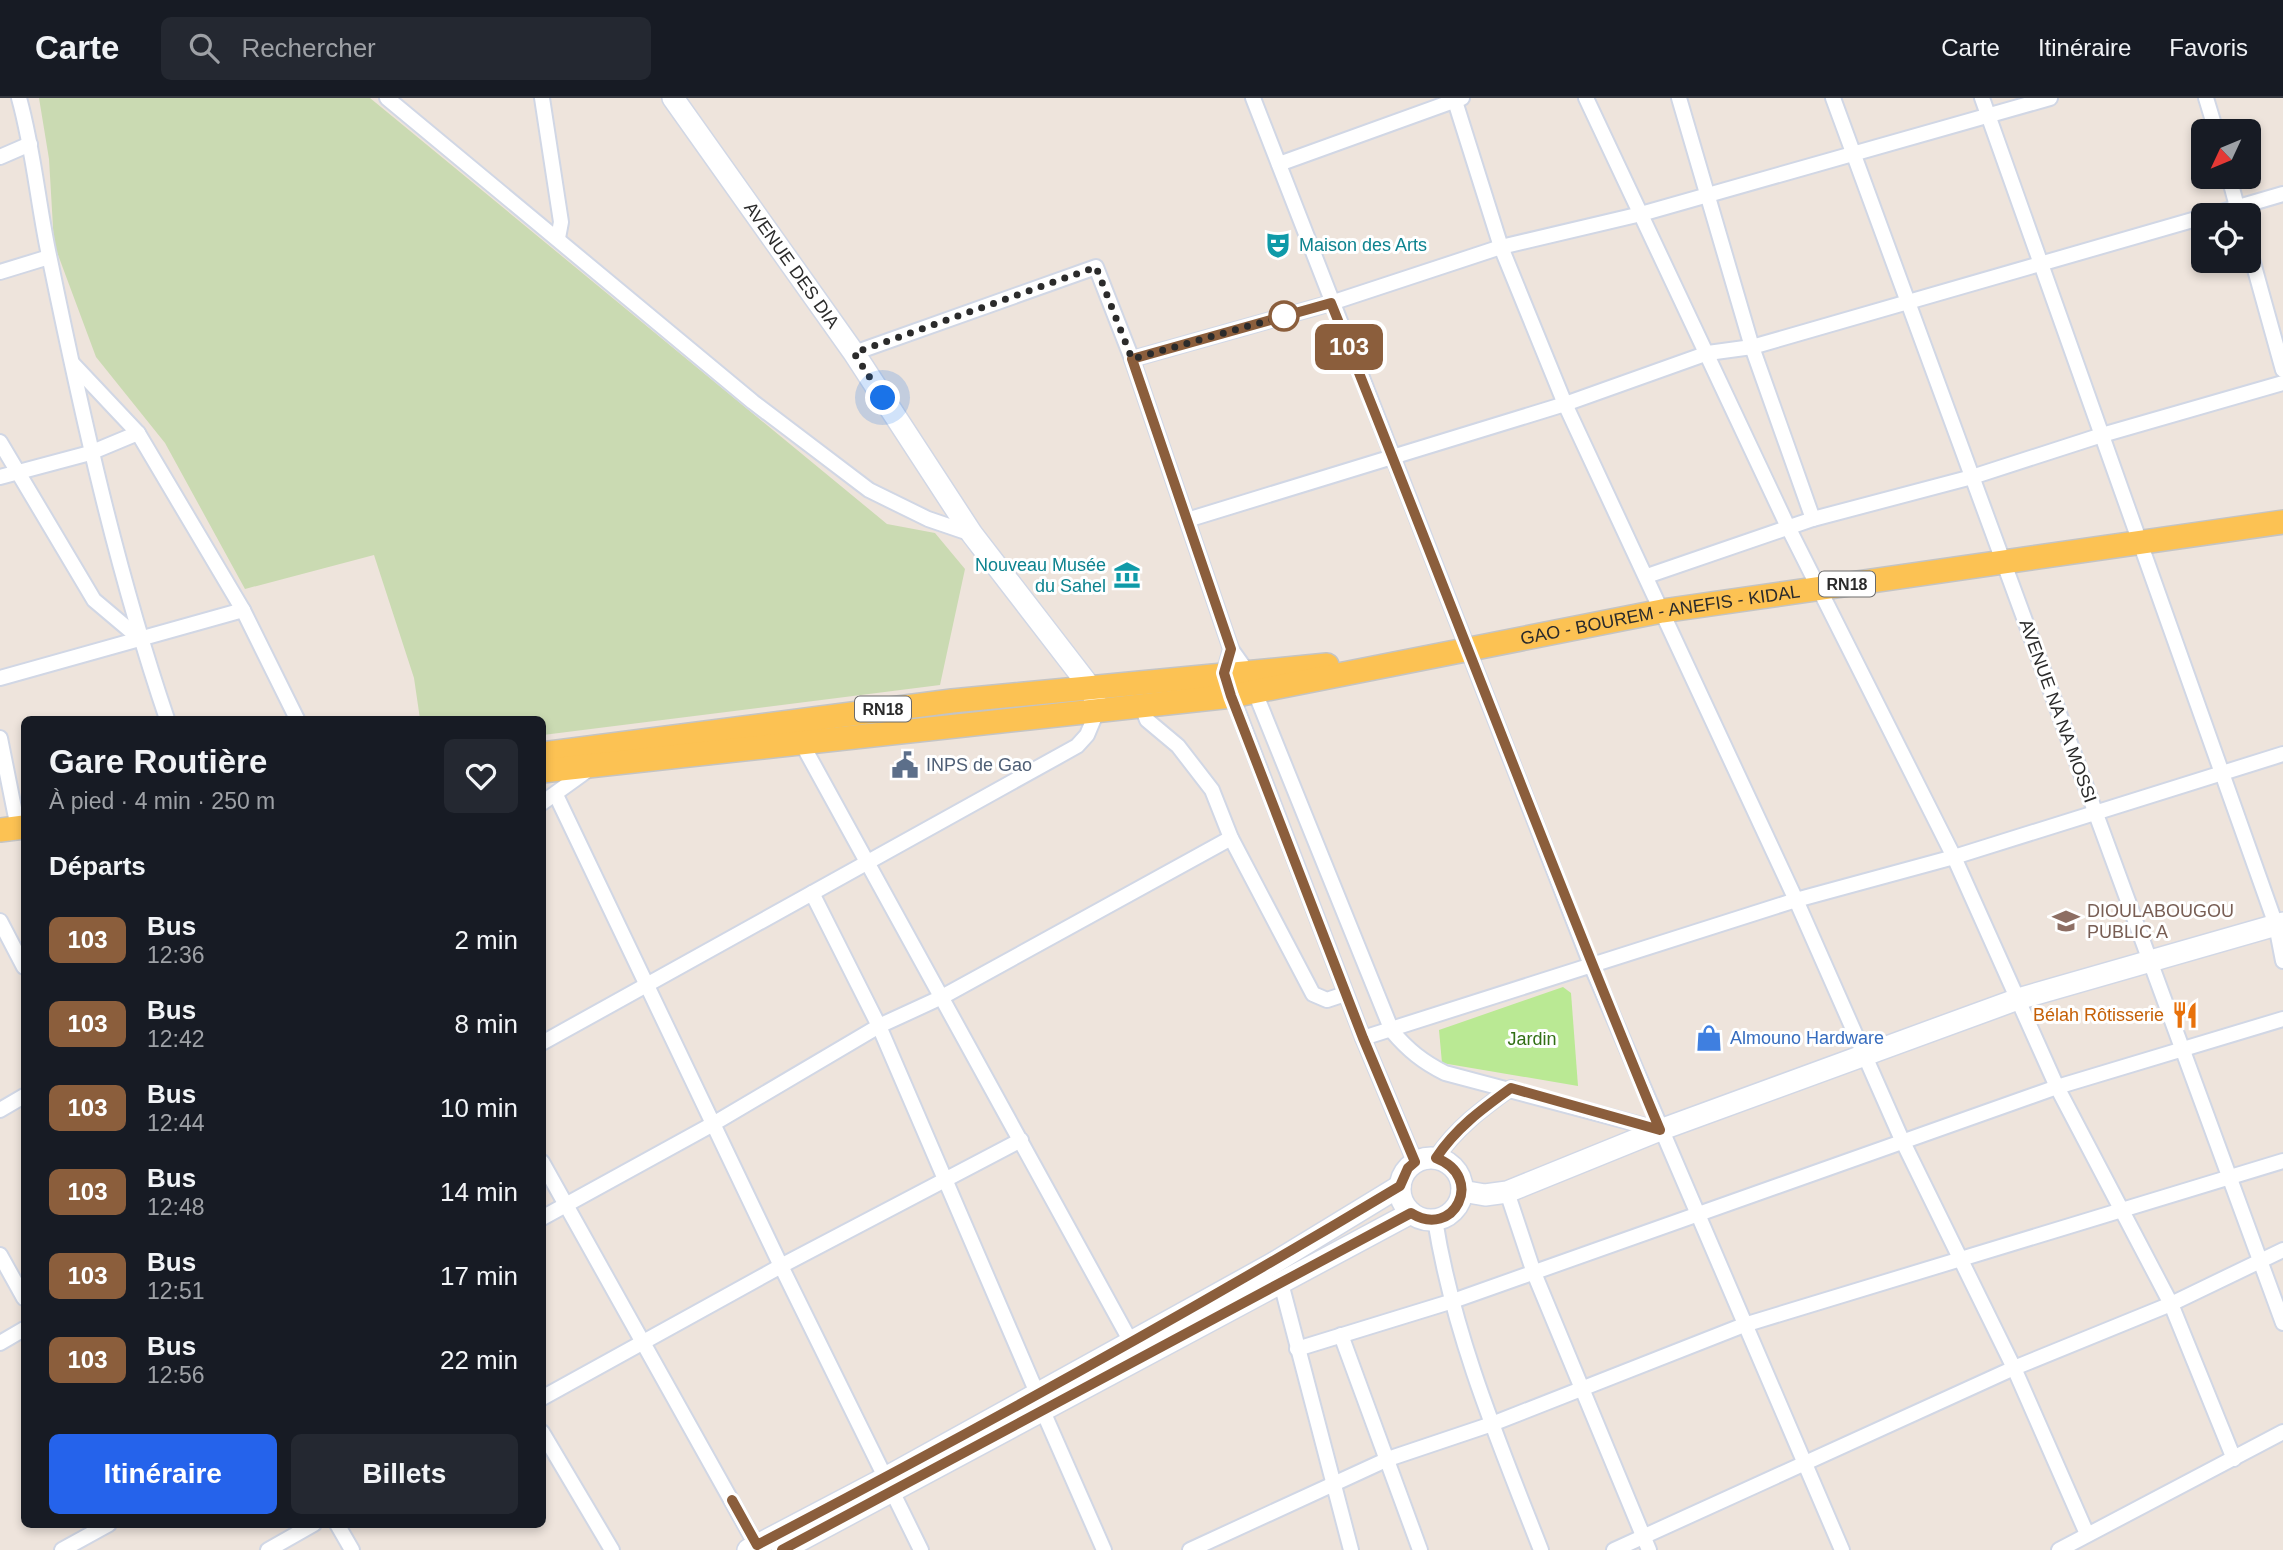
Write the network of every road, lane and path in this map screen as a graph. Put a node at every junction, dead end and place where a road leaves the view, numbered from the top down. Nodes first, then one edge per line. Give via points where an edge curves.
1 (19, 98) edge
2 (387, 98) edge
3 (542, 98) edge
4 (673, 98) edge
5 (1253, 98) edge
6 (1586, 98) edge
7 (1679, 98) edge
8 (1833, 98) edge
9 (1983, 98) edge
10 (2050, 98) edge
11 (2206, 98) edge
12 (1457, 99) edge
13 (1989, 116) junction
14 (2212, 119) edge
15 (30, 144) junction
16 (1854, 154) junction
17 (0, 157) edge
18 (1279, 164) junction
19 (1707, 194) junction
20 (2283, 194) edge
21 (2259, 203) edge
22 (1641, 214) junction
23 (2191, 220) edge
24 (558, 238) junction
25 (1501, 247) junction
26 (49, 257) junction
27 (2041, 264) junction
28 (0, 272) edge
29 (2256, 273) edge
30 (1331, 303) junction
31 (1909, 304) junction
32 (1752, 347) junction
33 (854, 353) junction
34 (1707, 353) junction
35 (1132, 359) junction
36 (72, 363) junction
37 (2283, 370) edge
38 (2283, 383) edge
39 (1565, 404) junction
40 (138, 433) junction
41 (2102, 435) junction
42 (0, 442) edge
43 (90, 453) junction
44 (1392, 456) junction
45 (18, 472) junction
46 (0, 477) edge
47 (1972, 477) junction
48 (1812, 519) junction
49 (1186, 520) junction
50 (2283, 522) edge
51 (1788, 527) junction
52 (972, 534) junction
53 (2140, 542) junction
54 (2004, 562) junction
55 (1647, 576) junction
56 (1819, 587) junction
57 (243, 610) junction
58 (1662, 611) junction
59 (139, 638) junction
60 (1469, 648) junction
61 (1231, 649) junction
62 (1414, 658) junction
63 (1235, 672) junction
64 (0, 678) edge
65 (1243, 694) junction
66 (1094, 698) junction
67 (1141, 705) junction
68 (166, 716) edge
69 (296, 716) edge
70 (0, 738) edge
71 (802, 742) junction
72 (546, 753) edge
73 (2283, 754) edge
74 (595, 765) junction
75 (546, 771) edge
76 (2222, 772) junction
77 (556, 795) junction
78 (546, 801) edge
79 (2096, 814) junction
80 (14, 829) edge
81 (1231, 838) junction
82 (1954, 857) junction
83 (867, 862) junction
84 (812, 893) junction
85 (1796, 900) junction
86 (0, 921) edge
87 (2279, 924) edge
88 (2150, 959) junction
89 (21, 961) edge
90 (2283, 961) edge
91 (1591, 965) junction
92 (647, 985) junction
93 (1345, 994) junction
94 (942, 997) junction
95 (2018, 999) junction
96 (2283, 1019) edge
97 (879, 1026) junction
98 (1392, 1031) junction
99 (1363, 1038) junction
100 (546, 1041) edge
101 (2182, 1047) junction
102 (1865, 1056) junction
103 (2057, 1087) junction
104 (1511, 1088) junction
105 (21, 1098) edge
106 (0, 1110) edge
107 (713, 1124) junction
108 (1660, 1130) junction
109 (1021, 1140) junction
110 (1902, 1140) junction
111 (1426, 1160) junction
112 (2283, 1161) edge
113 (546, 1169) edge
114 (2229, 1177) junction
115 (946, 1181) junction
116 (1400, 1186) junction
117 (1462, 1191) junction
118 (1507, 1192) junction
119 (566, 1205) junction
120 (2123, 1210) junction
121 (1411, 1213) junction
122 (1700, 1214) junction
123 (546, 1216) edge
124 (1435, 1220) junction
125 (2283, 1250) edge
126 (0, 1255) edge
127 (2260, 1260) junction
128 (1963, 1261) junction
129 (780, 1266) junction
130 (1534, 1273) junction
131 (1281, 1283) junction
132 (21, 1293) edge
133 (1452, 1301) junction
134 (2171, 1304) junction
135 (2283, 1323) edge
136 (1744, 1325) junction
137 (21, 1331) edge
138 (1341, 1335) junction
139 (642, 1342) junction
140 (1131, 1342) junction
141 (0, 1343) edge
142 (1297, 1349) junction
143 (2014, 1367) junction
144 (1580, 1388) junction
145 (546, 1396) edge
146 (1039, 1401) junction
147 (1492, 1424) junction
148 (2283, 1432) edge
149 (546, 1439) edge
150 (2234, 1459) junction
151 (1388, 1460) junction
152 (1803, 1465) junction
153 (889, 1485) junction
154 (1335, 1485) junction
155 (102, 1528) edge
156 (307, 1528) edge
157 (339, 1528) edge
158 (2087, 1534) junction
159 (1645, 1544) edge
160 (755, 1548) edge
161 (62, 1550) edge
162 (268, 1550) edge
163 (352, 1550) edge
164 (612, 1550) edge
165 (782, 1550) edge
166 (921, 1550) edge
167 (1104, 1550) edge
168 (1190, 1550) edge
169 (1351, 1550) edge
170 (1420, 1550) edge
171 (1541, 1550) edge
172 (1614, 1550) edge
173 (1842, 1550) edge
174 (2059, 1550) edge

1 - 15 street
2 - 24 street
3 - 24 street via 561,222
4 - 33 street, AVENUE DES DIA
5 - 18 street
6 - 22 street
7 - 19 street
8 - 16 street, AVENUE NA NA MOSSI
9 - 13 street
10 - 13 street
11 - 14 street
12 - 18 street
12 - 25 street
13 - 16 street
13 - 27 street
15 - 17 street
15 - 26 street
16 - 19 street
16 - 31 street, AVENUE NA NA MOSSI
18 - 30 street
19 - 22 street
19 - 32 street
20 - 21 street
22 - 25 street
22 - 34 street
23 - 27 street
24 - 52 street via 752,402 869,490
25 - 30 street
25 - 39 street
26 - 28 street
26 - 36 street
27 - 31 street
27 - 41 street
29 - 37 street
30 - 35 street
30 - 44 street
31 - 32 street
31 - 47 street, AVENUE NA NA MOSSI
32 - 34 street
32 - 48 street
33 - 35 street via 1096,267
33 - 52 street, AVENUE DES DIA
34 - 39 street
34 - 51 street
35 - 49 street
36 - 40 street
36 - 43 street
38 - 41 street
39 - 44 street
39 - 55 street
40 - 43 street
40 - 57 street
41 - 47 street
41 - 53 street
42 - 45 street
43 - 45 street
43 - 59 street
44 - 49 street
44 - 60 street
45 - 46 street
45 - 59 street via 93,600
47 - 48 street
47 - 54 street, AVENUE NA NA MOSSI
48 - 51 street
49 - 61 street
50 - 53 main road, GAO - BOUREM - ANEFIS - KIDAL / RN18
51 - 55 street
51 - 56 street
52 - 66 street, AVENUE DES DIA
53 - 54 main road, GAO - BOUREM - ANEFIS - KIDAL / RN18
53 - 76 street
54 - 56 main road, GAO - BOUREM - ANEFIS - KIDAL / RN18
54 - 79 street, AVENUE NA NA MOSSI
55 - 58 street
56 - 58 main road, GAO - BOUREM - ANEFIS - KIDAL / RN18
56 - 82 street
57 - 59 street
57 - 69 street
58 - 60 main road, GAO - BOUREM - ANEFIS - KIDAL / RN18
58 - 85 street
59 - 64 street
59 - 68 street
60 - 62 main road, GAO - BOUREM - ANEFIS - KIDAL / RN18
60 - 91 street
61 - 63 street
61 - 63 street
62 - 63 main road, RN18
62 - 65 main road, RN18
63 - 65 street
63 - 65 street
63 - 66 main road, RN18
65 - 67 main road, RN18
65 - 93 street
65 - 98 street
66 - 67 main road, RN18
66 - 71 main road, RN18
66 - 72 main road, RN18 via 938,702
66 - 83 street via 1087,736 1077,746
67 - 81 street via 1147,720 1160,728 1212,790
70 - 80 street
71 - 74 main road, RN18
71 - 83 street
73 - 76 street
74 - 75 main road, RN18
74 - 77 street
76 - 79 street
76 - 87 street
77 - 78 street
77 - 92 street
79 - 82 street
79 - 88 street, AVENUE NA NA MOSSI
81 - 93 street via 1313,994 1327,1000
81 - 94 street
82 - 85 street
82 - 95 street
83 - 84 street
83 - 94 street
84 - 92 street
84 - 97 street
85 - 91 street
85 - 102 street
86 - 89 street
87 - 88 street
87 - 90 street
88 - 95 street
88 - 101 street, AVENUE NA NA MOSSI
91 - 98 street
91 - 108 street
92 - 100 street
92 - 107 street
93 - 99 street
94 - 97 street
94 - 109 street
95 - 102 street
95 - 103 street
96 - 101 street
97 - 107 street
97 - 115 street
98 - 99 street
98 - 104 street via 1425,1063 1446,1073
99 - 111 street
101 - 103 street
101 - 114 street, AVENUE NA NA MOSSI
102 - 108 street
102 - 110 street
103 - 110 street
103 - 120 street
104 - 108 street
104 - 111 street
105 - 106 street
107 - 119 street
107 - 129 street
108 - 118 street
108 - 122 street
109 - 115 street
109 - 140 street
110 - 122 street
110 - 128 street
111 - 116 street via 1408,1168
111 - 117 street via 1455,1170
112 - 114 street
113 - 119 street
114 - 120 street
114 - 127 street, AVENUE NA NA MOSSI
115 - 129 street
115 - 146 street
116 - 121 street
116 - 140 street
117 - 118 street
117 - 124 street via 1454,1210
118 - 130 street
119 - 123 street
119 - 139 street
120 - 128 street
120 - 134 street
121 - 124 street
121 - 131 street
122 - 130 street
122 - 136 street
124 - 133 street
125 - 127 street
126 - 132 street
127 - 134 street
127 - 135 street, AVENUE NA NA MOSSI
128 - 136 street
128 - 143 street
129 - 139 street
129 - 153 street
130 - 133 street
130 - 144 street
131 - 142 street
131 - 146 street
133 - 138 street
133 - 147 street
134 - 143 street
134 - 150 street
136 - 144 street
136 - 152 street
137 - 141 street
138 - 142 street
138 - 151 street
139 - 145 street
139 - 160 street
140 - 146 street
142 - 154 street
143 - 152 street
143 - 158 street
144 - 147 street
144 - 159 street
146 - 153 street
146 - 167 street
147 - 151 street
147 - 171 street
148 - 150 street
149 - 164 street
150 - 158 street
151 - 154 street
151 - 170 street
152 - 159 street
152 - 173 street
153 - 160 street
153 - 165 street
153 - 166 street
154 - 168 street
154 - 169 street
155 - 161 street
156 - 162 street
157 - 163 street
158 - 174 street
159 - 172 street

